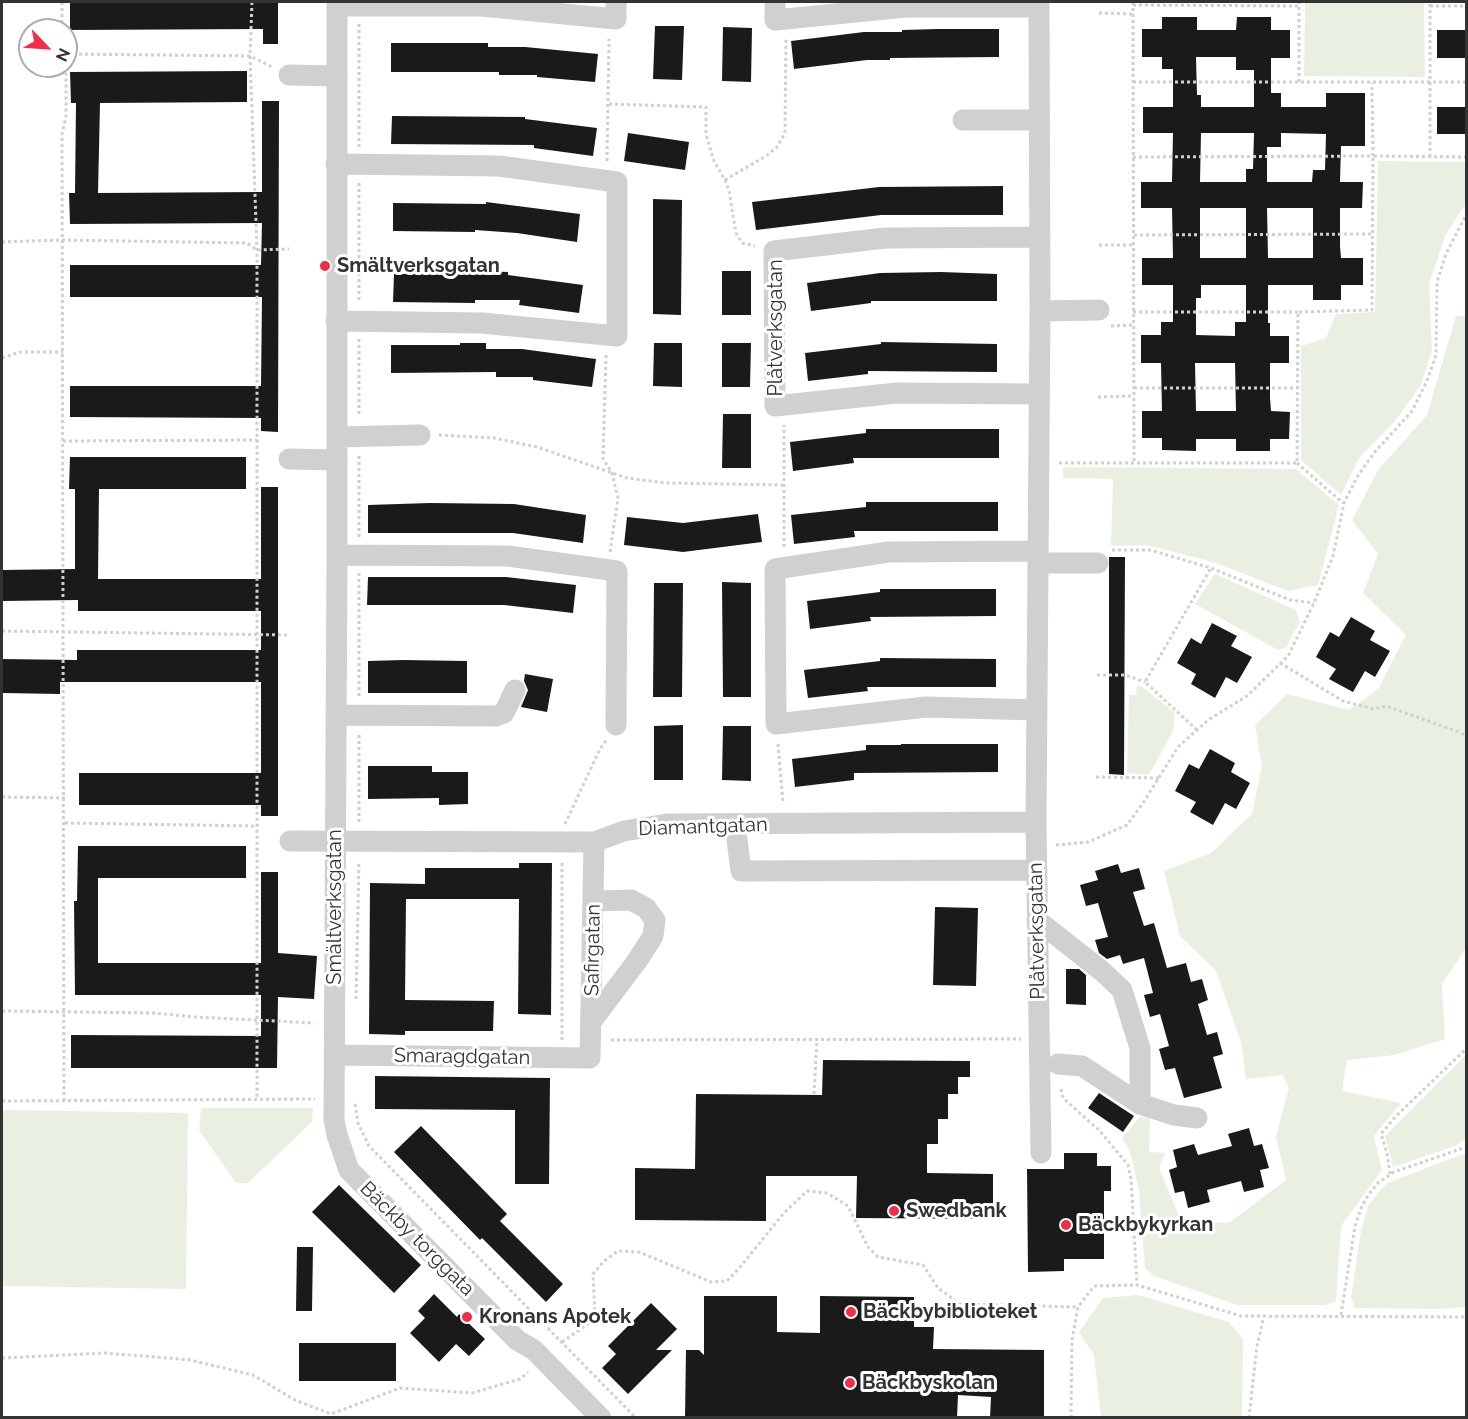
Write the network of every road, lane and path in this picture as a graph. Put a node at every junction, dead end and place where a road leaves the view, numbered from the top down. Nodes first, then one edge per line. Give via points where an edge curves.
1 (62, 2) edge
2 (252, 2) edge
3 (1133, 3) edge
4 (337, 4) edge
5 (1039, 4) edge
6 (1299, 4) edge
7 (1430, 4) edge
8 (1467, 6) edge
9 (613, 10) edge
10 (780, 10) edge
11 (1099, 13) dead end
12 (1133, 14) junction
13 (63, 18) edge
14 (78, 52) edge
15 (250, 56) junction
16 (289, 75) joint
17 (337, 76) junction
18 (66, 78) edge
19 (1133, 82) junction
20 (1299, 82) junction
21 (1372, 82) junction
22 (1430, 82) junction
23 (1467, 82) edge
24 (609, 104) junction
25 (963, 120) dead end
26 (1039, 120) junction
27 (1373, 156) junction
28 (1133, 157) junction
29 (1430, 157) junction
30 (1467, 157) edge
31 (336, 165) junction
32 (725, 180) junction
33 (606, 181) junction
34 (1467, 215) edge
35 (1372, 234) junction
36 (1133, 235) junction
37 (1040, 237) junction
38 (63, 240) junction
39 (2, 242) edge
40 (1133, 244) junction
41 (1099, 245) dead end
42 (289, 249) dead end
43 (257, 250) junction
44 (774, 251) junction
45 (1040, 311) junction
46 (1133, 312) junction
47 (1298, 312) junction
48 (1105, 318) joint
49 (336, 321) junction
50 (1133, 325) junction
51 (606, 335) junction
52 (63, 352) junction
53 (2, 358) edge
54 (1134, 388) junction
55 (1298, 388) junction
56 (1039, 394) junction
57 (1134, 396) junction
58 (1098, 397) dead end
59 (784, 404) junction
60 (420, 435) joint
61 (337, 437) junction
62 (257, 440) junction
63 (63, 441) junction
64 (289, 459) dead end
65 (337, 460) junction
66 (1134, 463) junction
67 (1297, 463) junction
68 (1039, 466) junction
69 (612, 473) junction
70 (785, 485) junction
71 (1344, 503) junction
72 (337, 555) junction
73 (1038, 557) junction
74 (1104, 557) joint
75 (784, 567) junction
76 (1211, 568) junction
77 (609, 570) junction
78 (1314, 603) junction
79 (2, 631) edge
80 (64, 632) junction
81 (257, 634) junction
82 (289, 635) dead end
83 (1280, 663) junction
84 (1097, 675) dead end
85 (1145, 682) junction
86 (515, 690) dead end
87 (1036, 710) junction
88 (336, 715) junction
89 (776, 724) junction
90 (616, 725) joint
91 (1197, 730) junction
92 (1467, 736) edge
93 (1096, 777) dead end
94 (1159, 778) junction
95 (2, 797) edge
96 (65, 798) junction
97 (1036, 822) junction
98 (65, 823) junction
99 (735, 824) junction
100 (784, 824) junction
101 (257, 826) junction
102 (290, 841) dead end
103 (336, 841) junction
104 (359, 841) junction
105 (562, 841) junction
106 (594, 842) junction
107 (1036, 843) junction
108 (1037, 870) junction
109 (594, 902) junction
110 (1037, 920) junction
111 (356, 1006) dead end
112 (2, 1011) edge
113 (65, 1012) junction
114 (259, 1020) junction
115 (591, 1022) junction
116 (334, 1023) junction
117 (817, 1038) junction
118 (561, 1040) dead end
119 (619, 1040) dead end
120 (1039, 1040) junction
121 (1467, 1049) edge
122 (334, 1055) junction
123 (590, 1058) joint
124 (1058, 1064) joint
125 (814, 1094) dead end
126 (257, 1098) junction
127 (344, 1099) junction
128 (2, 1101) edge
129 (64, 1101) junction
130 (1140, 1104) junction
131 (1197, 1118) dead end
132 (1467, 1147) edge
133 (1041, 1153) dead end
134 (1390, 1174) junction
135 (1137, 1285) junction
136 (1078, 1307) junction
137 (1341, 1315) junction
138 (1264, 1316) junction
139 (1467, 1317) edge
140 (561, 1342) junction
141 (539, 1354) junction
142 (2, 1358) edge
143 (601, 1418) edge
144 (636, 1418) edge
145 (1071, 1418) edge
146 (1249, 1418) edge

1 - 13 path
2 - 15 path
3 - 6 path
3 - 12 path
4 - 9 street, Smältverksgatan
4 - 17 street, Smältverksgatan
5 - 10 street, Plåtverksgatan
5 - 26 street, Plåtverksgatan
6 - 20 path
7 - 8 path
7 - 22 path
9 - 24 path
10 - 32 path via 787,51 785,133 766,156
11 - 12 path
12 - 19 path
14 - 15 path
15 - 16 path
15 - 43 path
16 - 17 street
17 - 31 street, Smältverksgatan
18 - 38 path
19 - 20 path
19 - 28 path
20 - 21 path
21 - 22 path
21 - 27 path
22 - 23 path
22 - 29 path
24 - 32 path via 706,107 706,134
24 - 33 path
25 - 26 street
26 - 37 street, Plåtverksgatan
27 - 28 path
27 - 29 path
27 - 35 path
28 - 36 path
29 - 30 path
31 - 33 street via 500,166
31 - 49 street, Smältverksgatan
32 - 44 path via 736,233 742,243
33 - 51 street via 618,182 617,336
34 - 71 path via 1446,254 1437,282 1436,355 1427,381 1412,411 1374,453
35 - 36 path
35 - 47 path via 1372,309
36 - 40 path
37 - 44 street, Plåtverksgatan via 885,238
37 - 45 street, Plåtverksgatan
38 - 39 path
38 - 43 path via 247,243
38 - 52 path
40 - 41 path
40 - 46 path
42 - 43 path
43 - 62 path
44 - 59 street, Plåtverksgatan via 775,405
45 - 48 street
45 - 56 street, Plåtverksgatan
46 - 47 path
46 - 50 path
47 - 55 path
48 - 50 path
49 - 51 street via 482,323
49 - 61 street, Smältverksgatan
50 - 54 path
51 - 69 path via 603,459
52 - 53 path via 20,352
52 - 63 path
54 - 55 path
54 - 57 path
55 - 67 path
56 - 59 street, Plåtverksgatan via 897,393
56 - 68 street, Plåtverksgatan
57 - 58 path
57 - 66 path
59 - 70 path
60 - 61 street
60 - 69 path via 494,438 537,447
61 - 65 street, Smältverksgatan
62 - 63 path
62 - 81 path
63 - 80 path
64 - 65 street
65 - 72 street, Smältverksgatan
66 - 67 path
66 - 68 path
67 - 71 path
68 - 73 street, Plåtverksgatan
69 - 70 path via 666,483
69 - 77 path via 618,498
70 - 75 path
71 - 78 path via 1333,556
72 - 77 street via 508,556
72 - 88 street, Smältverksgatan
73 - 74 street
73 - 75 street via 889,552
73 - 87 street, Plåtverksgatan
74 - 76 path via 1150,550
75 - 89 street via 775,568
76 - 78 path via 1290,600
76 - 85 path
77 - 90 street via 617,571
78 - 83 path via 1288,656
79 - 80 path
80 - 81 path
80 - 96 path
81 - 82 path
81 - 101 path
83 - 91 path via 1247,696
83 - 92 path via 1343,701 1374,709 1386,706
84 - 85 path via 1125,675
85 - 91 path
86 - 88 street via 504,713 496,716
87 - 89 street via 926,707
87 - 97 street, Plåtverksgatan
88 - 103 street, Smältverksgatan
89 - 100 path
90 - 105 path via 565,820
91 - 94 path via 1178,747
93 - 94 path
94 - 107 path via 1127,825 1088,842 1057,846
95 - 96 path
96 - 98 path
97 - 100 street, Diamantgatan
97 - 107 street, Plåtverksgatan
98 - 101 path
98 - 113 path
99 - 100 street, Diamantgatan
99 - 106 street, Diamantgatan via 667,824 624,831
99 - 108 street via 741,871
101 - 114 path
102 - 103 street, Diamantgatan
103 - 104 street, Diamantgatan
103 - 116 street, Smältverksgatan
104 - 105 street, Diamantgatan
104 - 111 path
105 - 106 street, Diamantgatan
105 - 118 path
106 - 109 street, Safirgatan
107 - 108 street, Plåtverksgatan
108 - 110 street, Plåtverksgatan
109 - 115 street, Safirgatan
109 - 115 street via 631,900 646,908 655,920 648,944
110 - 120 street, Plåtverksgatan
110 - 130 street via 1122,990 1140,1048
112 - 113 path
113 - 114 path
113 - 129 path
114 - 116 path
114 - 126 path
115 - 123 street, Safirgatan
116 - 122 street, Smältverksgatan
117 - 119 path
117 - 120 path
117 - 125 path
120 - 133 street, Plåtverksgatan
121 - 134 path via 1381,1134
122 - 123 street, Smaragdgatan
122 - 127 street, Smältverksgatan
124 - 130 street via 1083,1066
124 - 135 path via 1063,1098 1099,1130 1128,1166
126 - 127 path
126 - 129 path
127 - 140 path via 369,1146
127 - 141 street, Bäckby torggata via 334,1120 349,1170 517,1340
128 - 129 path
130 - 131 street
132 - 134 path
134 - 137 path via 1369,1194 1359,1213
135 - 136 path via 1094,1286
135 - 138 path via 1241,1316
136 - 140 path via 960,1304 938,1288 923,1265 878,1257 868,1247 848,1206 827,1193 807,1191 727,1281 711,1282 639,1252 618,1251 593,1274 595,1316
136 - 145 path via 1072,1340
137 - 138 path
137 - 139 path
138 - 146 path
140 - 141 path
140 - 144 path
141 - 142 path via 520,1379 472,1393 400,1389 331,1414 295,1400 253,1375 190,1360 105,1353
141 - 143 street, Bäckby torggata

